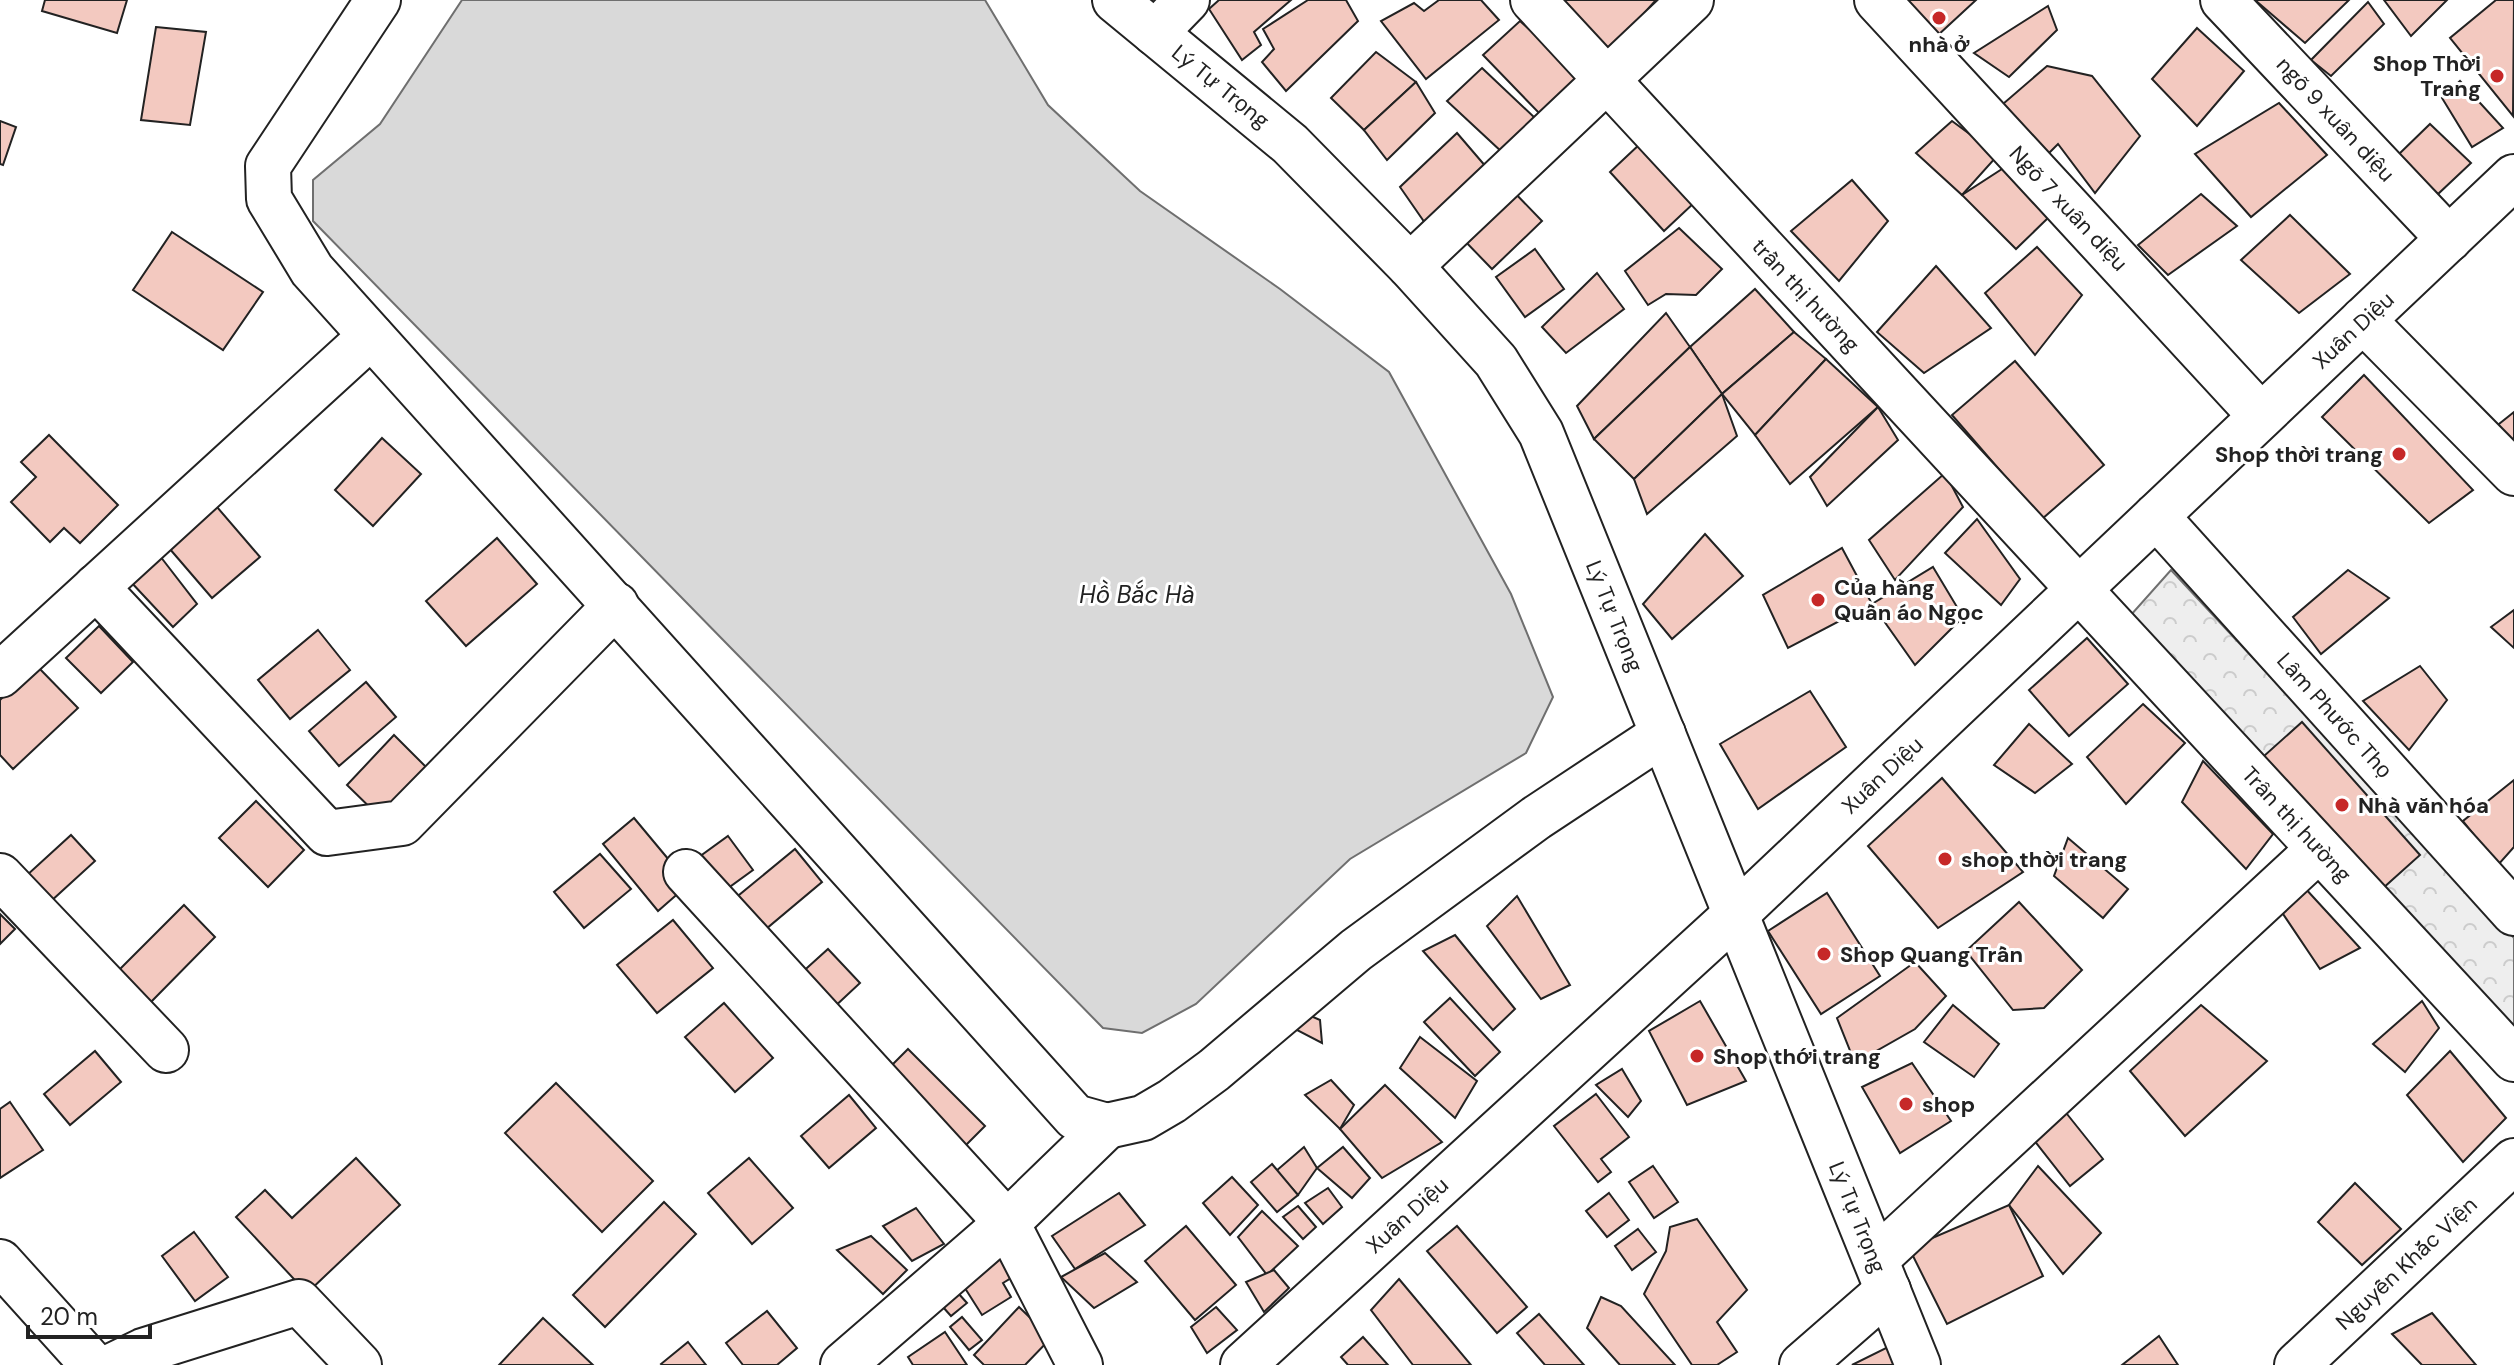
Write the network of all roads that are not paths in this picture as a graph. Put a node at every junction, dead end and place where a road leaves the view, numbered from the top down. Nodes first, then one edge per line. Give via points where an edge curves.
1 (378, 0) edge
2 (1115, 0) edge
3 (1187, 0) edge
4 (1533, 0) edge
5 (1691, 0) edge
6 (1877, 0) edge
7 (2223, 0) edge
8 (1155, 33) junction
9 (1609, 81) junction
10 (2514, 177) edge
11 (2449, 239) junction
12 (1410, 266) junction
13 (2363, 320) junction
14 (371, 336) junction
15 (2261, 416) junction
16 (2514, 473) edge
17 (2156, 516) junction
18 (96, 587) junction
19 (2079, 589) junction
20 (616, 605) junction
21 (0, 675) edge
22 (1663, 734) junction
23 (2319, 849) junction
24 (686, 872) dead end
25 (0, 876) edge
26 (2514, 913) edge
27 (1736, 914) junction
28 (166, 1050) dead end
29 (2514, 1059) edge
30 (1107, 1126) junction
31 (2514, 1161) edge
32 (1007, 1223) junction
33 (0, 1262) edge
34 (1882, 1275) junction
35 (93, 1365) edge
36 (114, 1365) edge
37 (359, 1365) edge
38 (843, 1365) edge
39 (1080, 1365) edge
40 (1243, 1365) edge
41 (1802, 1365) edge
42 (1918, 1365) edge
43 (2297, 1365) edge

1 - 14 street via 268,166 269,199 312,270
2 - 8 street, Lý Tự Trọng
3 - 8 street
4 - 9 street, trần thị hường
5 - 9 street
6 - 15 street, Ngõ 7 xuân diệu
7 - 11 street, ngõ 9 xuân diệu
8 - 12 street, Lý Tự Trọng via 1290,144
9 - 12 street
9 - 19 street, trần thị hường
10 - 11 street, Xuân Diệu
11 - 13 street, Xuân Diệu
12 - 22 street, Lý Tự Trọng via 1496,361 1541,433
13 - 15 street, Xuân Diệu
13 - 16 street
14 - 18 street
14 - 20 street
15 - 17 street, Xuân Diệu
17 - 19 street, Xuân Diệu
17 - 26 street, Lâm Phước Thọ
18 - 20 street via 327,833 402,823
18 - 21 street
19 - 23 street, Trân thị hường
19 - 27 street, Xuân Diệu
20 - 30 street via 1075,1117
22 - 27 street, Lý Tự Trọng
22 - 30 street via 1536,818 1356,950 1172,1101 1143,1118
23 - 29 street, Trân thị hường
23 - 34 street
24 - 32 street
25 - 28 street
27 - 34 street, Lý Tự Trọng
27 - 40 street, Xuân Diệu
30 - 32 street
31 - 43 street, Nguyễn Khắc Viện
32 - 38 street
32 - 39 street
33 - 35 street
34 - 41 street
34 - 42 street, Lý Tự Trọng
36 - 37 street via 299,1302

